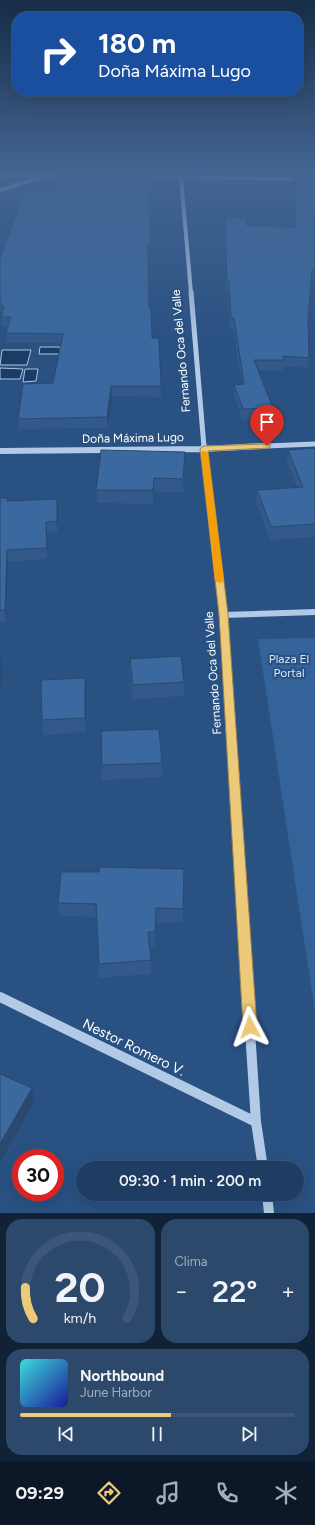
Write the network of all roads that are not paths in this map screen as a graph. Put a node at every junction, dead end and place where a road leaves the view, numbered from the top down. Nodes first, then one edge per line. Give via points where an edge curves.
1 (185, 229) edge
2 (315, 444) edge
3 (204, 449) junction
4 (0, 451) edge
5 (315, 612) edge
6 (223, 614) junction
7 (0, 997) edge
8 (256, 1122) junction
9 (262, 1161) edge
10 (268, 1201) edge
11 (270, 1213) edge

1 - 3 street, Fernando Oca del Valle
2 - 3 street, Doña Máxima Lugo
3 - 4 street, Doña Máxima Lugo
3 - 6 street, Fernando Oca del Valle
5 - 6 street
6 - 8 street, Fernando Oca del Valle
7 - 8 street, Nestor Romero V.
8 - 9 street, Fernando Oca del Valle
10 - 11 street

